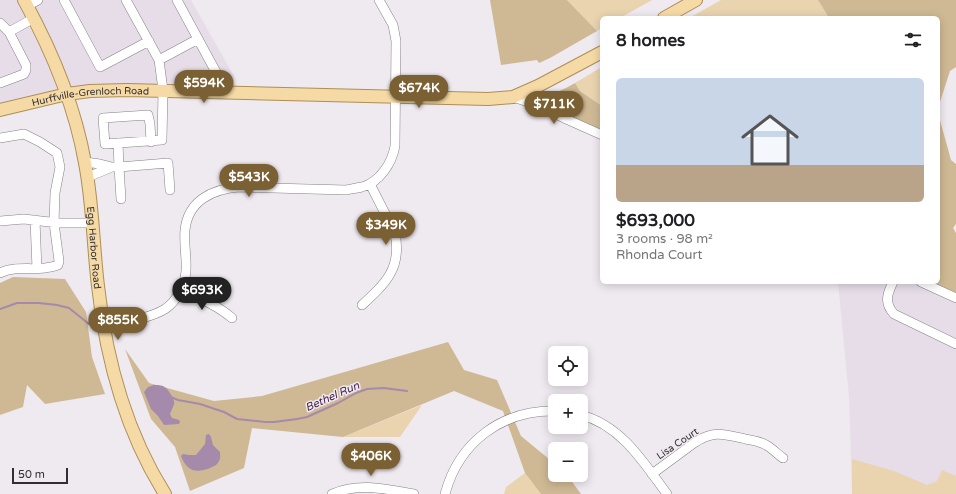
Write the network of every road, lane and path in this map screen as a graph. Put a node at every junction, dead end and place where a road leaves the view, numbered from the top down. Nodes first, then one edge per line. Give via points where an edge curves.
1 (64, 0) edge
2 (126, 0) edge
3 (177, 0) edge
4 (380, 0) edge
5 (696, 0) edge
6 (30, 2) edge
7 (668, 16) edge
8 (34, 18) junction
9 (0, 23) edge
10 (9, 32) junction
11 (198, 39) junction
12 (149, 41) junction
13 (600, 53) edge
14 (159, 60) junction
15 (0, 83) edge
16 (163, 90) junction
17 (219, 92) junction
18 (66, 94) junction
19 (395, 96) junction
20 (513, 97) junction
21 (0, 110) edge
22 (600, 134) edge
23 (0, 138) edge
24 (151, 142) junction
25 (118, 143) junction
26 (85, 162) junction
27 (116, 167) junction
28 (88, 177) junction
29 (370, 184) junction
30 (170, 190) dead end
31 (121, 199) dead end
32 (35, 220) junction
33 (0, 221) edge
34 (54, 223) junction
35 (93, 223) junction
36 (37, 269) junction
37 (0, 273) edge
38 (892, 284) edge
39 (925, 284) edge
40 (181, 290) junction
41 (956, 298) edge
42 (362, 305) dead end
43 (232, 318) dead end
44 (103, 326) junction
45 (956, 344) edge
46 (548, 411) edge
47 (588, 417) edge
48 (783, 458) dead end
49 (652, 474) junction
50 (165, 494) edge
51 (332, 494) edge
52 (414, 494) edge
53 (445, 494) edge
54 (667, 494) edge

1 - 12 street via 100,67
2 - 12 street
3 - 11 street
4 - 19 street via 393,25 396,40
5 - 7 main road
6 - 8 main road, Egg Harbor Road
8 - 10 street
8 - 18 main road, Egg Harbor Road via 55,61
9 - 10 street
10 - 15 street via 24,60 26,70 24,74
11 - 14 street
11 - 17 street via 217,74
12 - 14 street
13 - 20 main road, Hurffville-Grenloch Road
14 - 16 street
16 - 17 main road, Hurffville-Grenloch Road
16 - 18 main road, Hurffville-Grenloch Road
16 - 24 street via 162,140
17 - 19 main road, Hurffville-Grenloch Road
18 - 21 main road, Hurffville-Grenloch Road
18 - 26 main road, Egg Harbor Road
19 - 20 main road, Hurffville-Grenloch Road via 488,99
19 - 29 street via 393,155 383,172
20 - 22 street via 540,106
23 - 34 street via 24,134 57,153 60,167 55,194
24 - 25 street
24 - 25 street via 148,115 103,118 105,144
25 - 27 street
26 - 27 street
26 - 28 main road, Egg Harbor Road
27 - 28 street
27 - 30 street via 168,163
27 - 31 street
28 - 35 main road, Egg Harbor Road
29 - 40 street via 346,190 239,187 211,192 197,203 186,225 187,269
29 - 42 street via 395,233 397,253 390,276
32 - 33 street
32 - 34 street
32 - 36 street
34 - 35 street
34 - 36 street via 58,264 55,267
35 - 44 main road, Egg Harbor Road
36 - 37 street via 12,269
38 - 45 street via 887,299 888,306 894,314
39 - 41 street
40 - 43 street via 224,311
40 - 44 street via 165,309
44 - 50 main road, Egg Harbor Road via 111,364 133,432
46 - 53 street via 509,418 484,433 462,456 452,473
47 - 49 street via 604,424 622,438
48 - 49 street, Lisa Court via 760,442 728,434 710,434
49 - 54 street
51 - 52 street via 349,488 369,487

